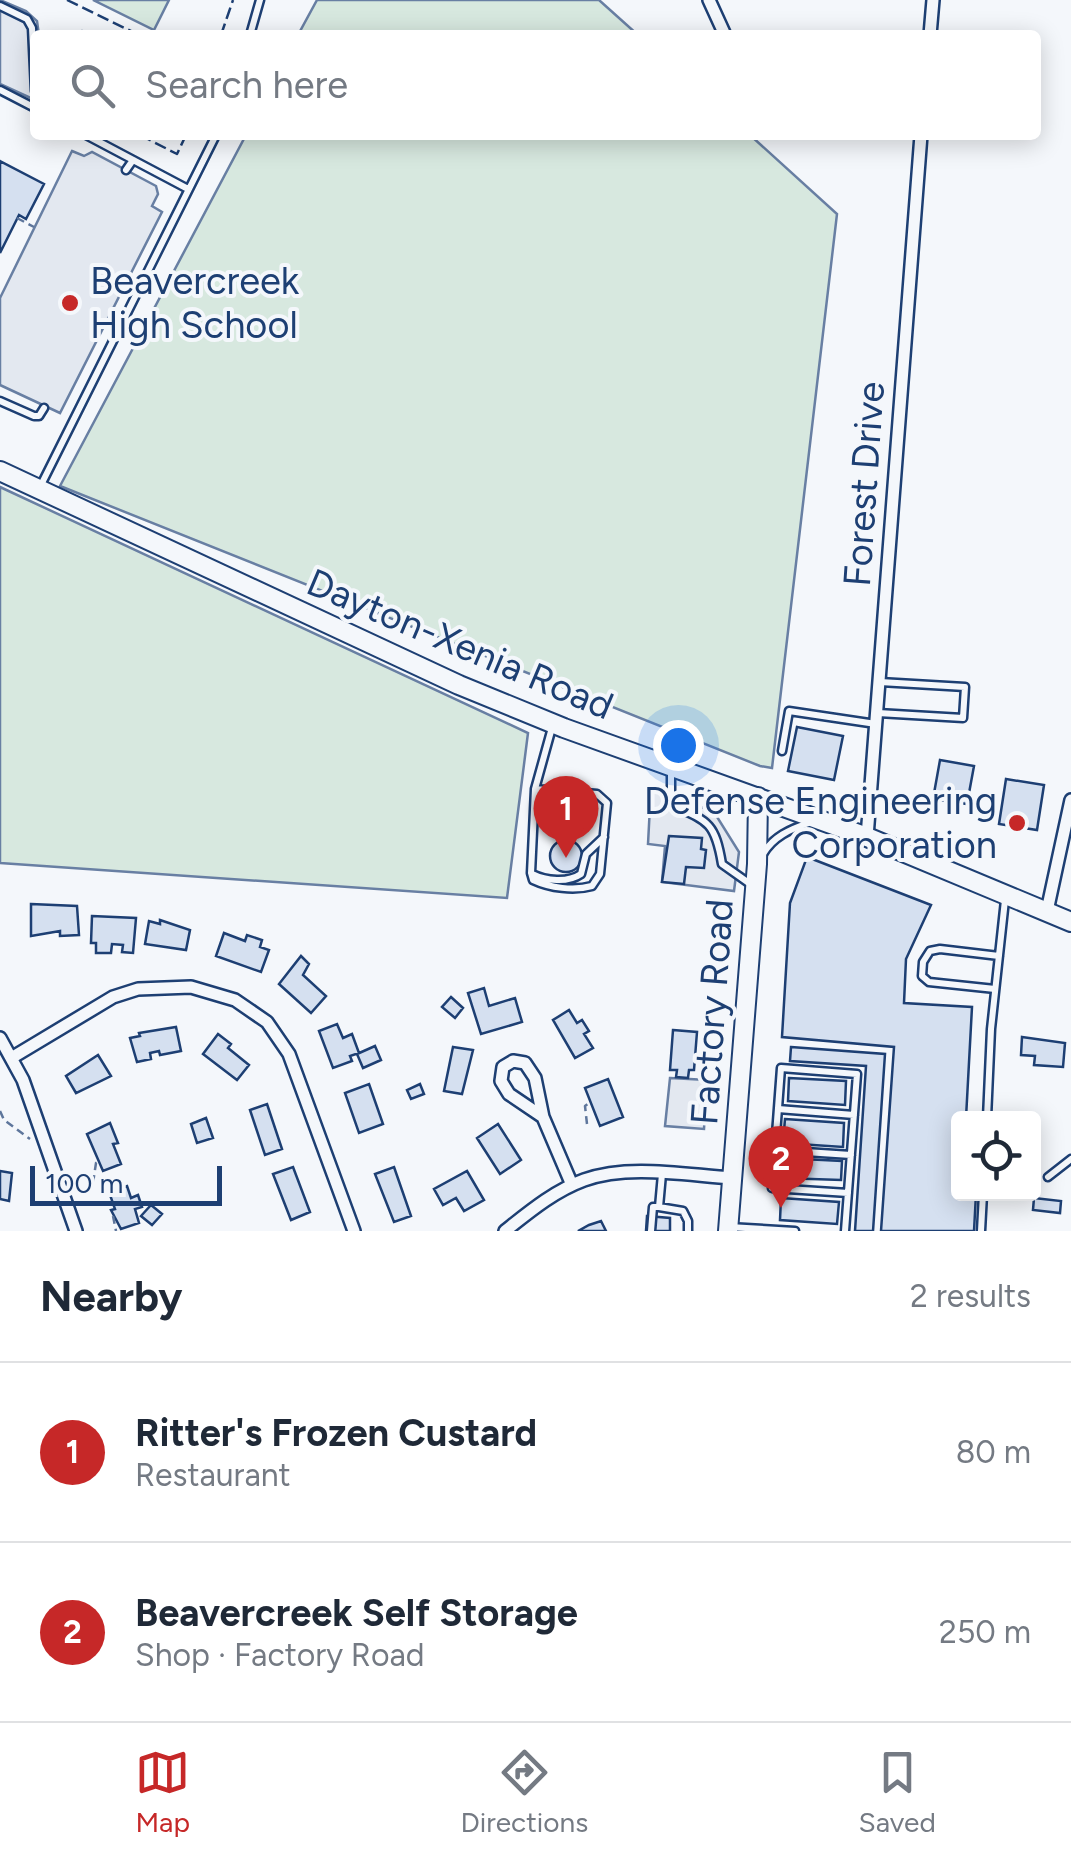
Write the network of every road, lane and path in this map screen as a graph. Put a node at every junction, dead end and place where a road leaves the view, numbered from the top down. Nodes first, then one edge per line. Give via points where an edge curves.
1 (260, 0) edge
2 (709, 0) edge
3 (933, 0) edge
4 (0, 6) edge
5 (32, 30) edge
6 (251, 30) edge
7 (723, 30) edge
8 (930, 30) edge
9 (0, 90) edge
10 (30, 105) edge
11 (95, 140) edge
12 (213, 140) edge
13 (921, 140) edge
14 (132, 160) junction
15 (126, 170) dead end
16 (188, 189) junction
17 (18, 218) dead end
18 (34, 226) dead end
19 (13, 392) dead end
20 (3, 402) edge
21 (44, 408) dead end
22 (0, 471) edge
23 (38, 490) junction
24 (880, 682) junction
25 (877, 719) junction
26 (553, 723) junction
27 (782, 751) dead end
28 (671, 766) junction
29 (535, 790) junction
30 (758, 797) junction
31 (1070, 809) edge
32 (833, 824) junction
33 (867, 837) junction
34 (604, 838) junction
35 (757, 864) junction
36 (530, 873) junction
37 (754, 886) junction
38 (1006, 894) junction
39 (1047, 911) junction
40 (1071, 922) edge
41 (999, 956) junction
42 (995, 989) junction
43 (0, 1038) edge
44 (13, 1057) junction
45 (589, 1103) dead end
46 (778, 1109) junction
47 (0, 1111) edge
48 (987, 1111) edge
49 (854, 1115) junction
50 (543, 1117) junction
51 (587, 1124) dead end
52 (31, 1141) dead end
53 (774, 1150) junction
54 (851, 1155) junction
55 (1071, 1159) edge
56 (99, 1161) dead end
57 (662, 1174) junction
58 (1048, 1176) dead end
59 (732, 1178) junction
60 (93, 1183) dead end
61 (572, 1185) junction
62 (848, 1193) junction
63 (983, 1201) edge
64 (659, 1207) junction
65 (113, 1216) dead end
66 (71, 1228) edge
67 (728, 1229) edge
68 (116, 1231) edge
69 (354, 1231) edge
70 (504, 1231) edge
71 (652, 1231) edge
72 (688, 1231) edge
73 (794, 1231) edge
74 (846, 1231) edge
75 (981, 1231) edge

1 - 6 lane
2 - 7 street
3 - 8 street
4 - 5 lane via 26,19
9 - 10 lane
11 - 14 lane
12 - 16 lane
13 - 24 street, Forest Drive
14 - 15 lane
14 - 16 lane
16 - 23 lane
17 - 18 path
19 - 20 lane
20 - 21 lane via 34,416
22 - 23 main road, Dayton-Xenia Road
23 - 26 main road, Dayton-Xenia Road
24 - 25 street, Forest Drive
24 - 25 lane via 965,687 963,718
25 - 27 lane via 789,711
25 - 33 street, Forest Drive
26 - 28 main road, Dayton-Xenia Road
26 - 29 lane
28 - 30 main road, Dayton-Xenia Road
28 - 37 lane via 671,805 708,821 722,864
29 - 34 lane via 604,798
29 - 36 lane
30 - 32 main road, Dayton-Xenia Road
30 - 35 main road, Factory Road
31 - 39 street
32 - 33 main road, Dayton-Xenia Road
32 - 35 lane via 807,822 788,831
33 - 38 main road, Dayton-Xenia Road
34 - 36 lane via 586,854 582,874 574,879
34 - 36 lane via 592,886 542,884
35 - 37 main road, Factory Road
37 - 59 main road, Factory Road
38 - 39 main road, Dayton-Xenia Road
38 - 41 lane
39 - 40 main road, Dayton-Xenia Road
41 - 42 lane
41 - 42 lane via 940,948 923,962 929,982
42 - 48 lane
43 - 44 street
44 - 66 street
44 - 69 street via 125,992 191,987 235,1000 267,1022 289,1054
45 - 51 path
46 - 49 lane
46 - 49 lane via 781,1068 838,1072 857,1074
46 - 53 lane
47 - 52 path
49 - 54 lane
50 - 50 street via 536,1078 513,1060 500,1080
50 - 61 street
53 - 54 lane
53 - 62 lane via 772,1188
54 - 62 lane
55 - 58 lane
56 - 60 path
57 - 59 street
57 - 61 street via 599,1175
57 - 64 lane
59 - 67 main road, Factory Road
61 - 70 street
62 - 74 lane
63 - 75 lane
64 - 71 lane via 653,1207
64 - 72 lane via 683,1211
65 - 68 path
67 - 73 lane

